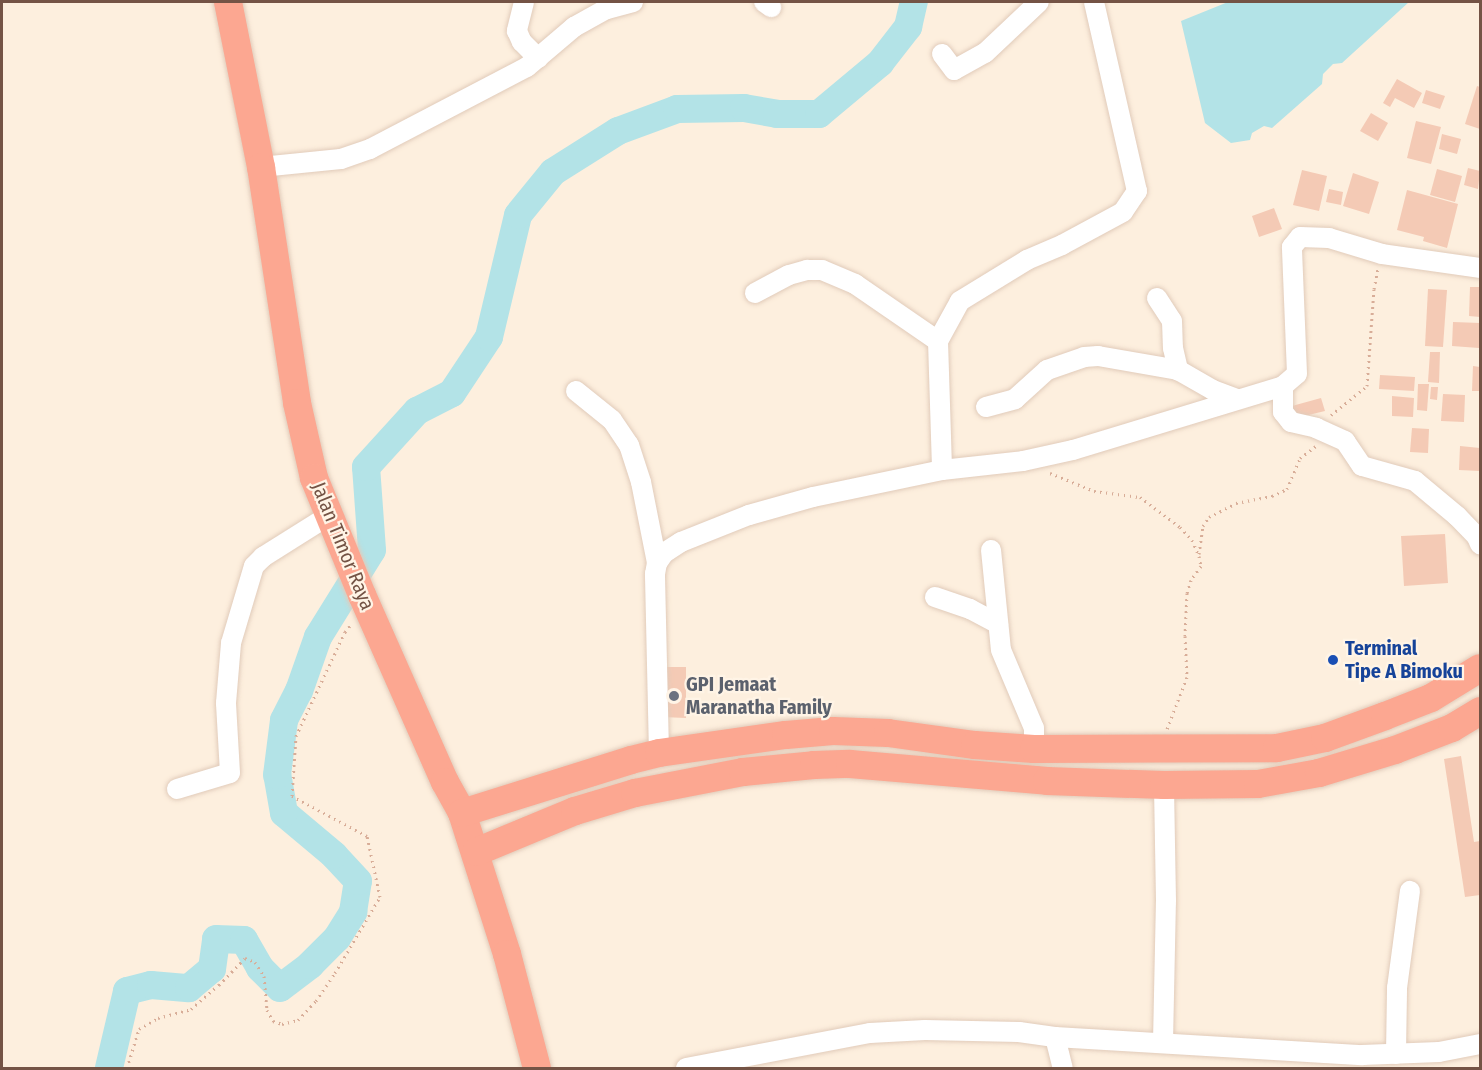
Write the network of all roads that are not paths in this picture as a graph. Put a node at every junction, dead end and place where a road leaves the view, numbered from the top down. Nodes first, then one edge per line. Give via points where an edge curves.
1 (228, 2) edge
2 (524, 2) edge
3 (633, 2) edge
4 (1039, 2) edge
5 (1094, 2) edge
6 (942, 54) dead end
7 (538, 58) junction
8 (261, 167) junction
9 (1480, 268) edge
10 (755, 293) dead end
11 (1157, 298) dead end
12 (938, 341) junction
13 (1178, 370) junction
14 (1283, 386) junction
15 (576, 391) dead end
16 (1236, 399) junction
17 (986, 407) dead end
18 (942, 470) junction
19 (328, 516) junction
20 (1480, 544) edge
21 (991, 550) dead end
22 (657, 563) junction
23 (935, 597) dead end
24 (998, 624) junction
25 (1480, 668) edge
26 (1480, 711) edge
27 (1385, 716) junction
28 (879, 733) junction
29 (1034, 749) junction
30 (1395, 750) junction
31 (659, 753) junction
32 (878, 765) junction
33 (1164, 785) junction
34 (177, 789) dead end
35 (462, 813) junction
36 (476, 852) junction
37 (1410, 891) dead end
38 (1055, 1037) junction
39 (1162, 1042) junction
40 (1480, 1044) edge
41 (1396, 1054) junction
42 (1363, 1062) edge
43 (537, 1068) edge
44 (686, 1068) edge
45 (1063, 1068) edge

1 - 8 highway, Jalan Timor Raya
2 - 7 street via 517,31
3 - 7 street via 607,9 574,27
4 - 6 street via 986,53 954,70
5 - 12 street via 1137,191 1123,212 1027,260 960,301
7 - 8 street via 370,149 341,159
8 - 19 highway, Jalan Timor Raya via 297,404 314,478
9 - 14 street via 1382,254 1329,238 1300,237 1292,247 1297,374
10 - 12 street via 789,275 822,270 855,284
11 - 13 street via 1172,321
12 - 18 street
13 - 16 street via 1203,386
13 - 17 street via 1084,357 1047,370 1015,399
14 - 16 street
14 - 20 street via 1283,412 1291,422 1345,441 1362,466 1415,481 1458,516
15 - 22 street via 612,420 629,445 641,482
16 - 18 street via 1073,450 1023,461
18 - 22 street via 749,515 681,542
19 - 34 street via 254,566 231,643 226,703 230,773
19 - 35 highway, Jalan Timor Raya
21 - 24 street
22 - 31 street via 655,663
23 - 24 street
24 - 29 street via 1001,651 1034,728
25 - 27 highway via 1431,698
26 - 30 highway via 1452,728
27 - 29 highway via 1325,738 1277,748
27 - 30 highway
28 - 29 highway
28 - 31 highway via 786,735
28 - 32 highway
30 - 33 highway via 1288,780
31 - 35 highway
32 - 33 highway via 1047,781
32 - 36 highway via 814,765 688,781 575,811
33 - 39 street
35 - 36 highway, Jalan Timor Raya
36 - 43 highway, Jalan Timor Raya
37 - 41 street via 1397,988
38 - 39 street
38 - 44 street via 960,1030 870,1033
38 - 45 street
39 - 42 street
40 - 41 street via 1439,1052
41 - 42 street

